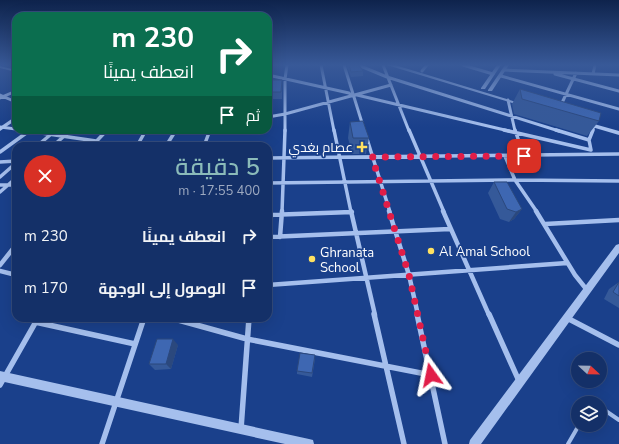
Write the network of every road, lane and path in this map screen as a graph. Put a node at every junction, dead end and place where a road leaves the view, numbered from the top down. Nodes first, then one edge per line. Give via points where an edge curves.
1 (391, 85) edge
2 (285, 86) edge
3 (315, 86) edge
4 (351, 86) edge
5 (389, 86) edge
6 (415, 86) edge
7 (459, 86) edge
8 (475, 86) edge
9 (493, 86) edge
10 (536, 86) edge
11 (570, 86) edge
12 (599, 86) edge
13 (325, 88) junction
14 (483, 88) joint
15 (490, 90) junction
16 (619, 91) edge
17 (12, 93) edge
18 (566, 94) junction
19 (354, 96) junction
20 (1, 97) edge
21 (508, 100) junction
22 (12, 101) edge
23 (328, 102) junction
24 (399, 105) junction
25 (619, 109) edge
26 (558, 111) edge
27 (285, 114) junction
28 (272, 116) edge
29 (512, 116) junction
30 (12, 121) edge
31 (594, 126) junction
32 (1, 128) edge
33 (619, 128) edge
34 (12, 129) edge
35 (516, 133) junction
36 (619, 133) edge
37 (25, 134) edge
38 (45, 134) edge
39 (103, 134) edge
40 (50, 135) junction
41 (63, 137) junction
42 (589, 140) junction
43 (96, 141) joint
44 (14, 142) edge
45 (42, 142) edge
46 (57, 142) edge
47 (12, 143) edge
48 (591, 150) junction
49 (0, 152) edge
50 (592, 154) junction
51 (619, 154) edge
52 (505, 156) junction
53 (524, 156) junction
54 (372, 157) junction
55 (420, 157) junction
56 (272, 158) edge
57 (285, 158) junction
58 (339, 158) junction
59 (0, 162) edge
60 (12, 162) edge
61 (12, 166) edge
62 (0, 177) edge
63 (515, 180) junction
64 (12, 181) edge
65 (619, 181) edge
66 (345, 182) junction
67 (380, 182) junction
68 (432, 182) junction
69 (272, 183) edge
70 (283, 183) junction
71 (9, 184) junction
72 (0, 185) edge
73 (0, 192) edge
74 (352, 212) junction
75 (272, 215) edge
76 (281, 215) junction
77 (619, 220) edge
78 (545, 224) junction
79 (450, 229) junction
80 (396, 232) junction
81 (356, 234) junction
82 (272, 237) edge
83 (280, 237) junction
84 (619, 248) edge
85 (12, 250) edge
86 (567, 263) junction
87 (0, 265) edge
88 (0, 270) edge
89 (469, 270) junction
90 (12, 274) edge
91 (409, 275) junction
92 (366, 278) junction
93 (272, 285) edge
94 (587, 290) junction
95 (567, 318) junction
96 (36, 322) edge
97 (45, 322) edge
98 (143, 322) edge
99 (185, 322) edge
100 (249, 322) edge
101 (247, 339) junction
102 (135, 344) junction
103 (619, 345) edge
104 (386, 367) junction
105 (431, 375) junction
106 (1, 379) edge
107 (519, 382) junction
108 (116, 402) junction
109 (607, 412) edge
110 (619, 420) edge
111 (241, 429) junction
112 (575, 432) edge
113 (102, 444) edge
114 (309, 444) edge
115 (404, 444) edge
116 (445, 444) edge
117 (474, 444) edge
118 (568, 444) edge

1 - 24 street
2 - 27 street
3 - 13 street
4 - 19 street
5 - 19 street
6 - 29 street
7 - 21 street
8 - 14 street
9 - 15 street
10 - 18 street
11 - 18 street
12 - 16 street
13 - 19 street
13 - 23 street
14 - 15 street
15 - 21 street via 529,104
17 - 20 street
18 - 25 street
18 - 26 street
19 - 23 street
19 - 24 street
19 - 54 street
20 - 22 street
21 - 29 street
23 - 27 street
23 - 58 street
24 - 35 street
24 - 55 street
27 - 28 street
27 - 57 street
29 - 35 street
29 - 42 street
30 - 32 street
31 - 33 street via 580,119
31 - 36 street
31 - 42 street
32 - 34 street
35 - 48 street
35 - 53 street
37 - 44 street
38 - 40 street
39 - 43 street
40 - 41 street
40 - 45 street
41 - 43 street
41 - 46 street
42 - 48 street
47 - 49 street
48 - 50 street
50 - 51 street
50 - 53 street
52 - 53 street
52 - 55 street
52 - 63 street
54 - 55 street
54 - 58 street
54 - 67 street
55 - 68 street
56 - 57 street
57 - 58 street
57 - 70 street
58 - 66 street
59 - 60 street
61 - 62 street
63 - 65 street
63 - 68 street
63 - 78 street
64 - 71 street
66 - 67 street
66 - 70 street
66 - 74 street
67 - 68 street
67 - 80 street
68 - 79 street
69 - 70 street
70 - 76 street
71 - 72 street
71 - 73 street
74 - 76 street
74 - 81 street
75 - 76 street
76 - 83 street
77 - 78 street
78 - 86 street
79 - 80 street
79 - 89 street
80 - 81 street
80 - 91 street
81 - 83 street
81 - 92 street
82 - 83 street
84 - 94 street
85 - 87 street
86 - 89 street
86 - 94 street
88 - 90 street
89 - 91 street
89 - 107 street
91 - 92 street
91 - 105 street
92 - 93 street
92 - 104 street
94 - 95 street
95 - 103 street
95 - 107 street
96 - 106 street
97 - 102 street
98 - 102 street
99 - 101 street
100 - 101 street
101 - 104 street
101 - 111 street
102 - 108 street
104 - 105 street
104 - 115 street
105 - 116 street
106 - 108 street
107 - 117 street
108 - 111 street
108 - 113 street
109 - 110 lane
111 - 114 street
112 - 118 lane

